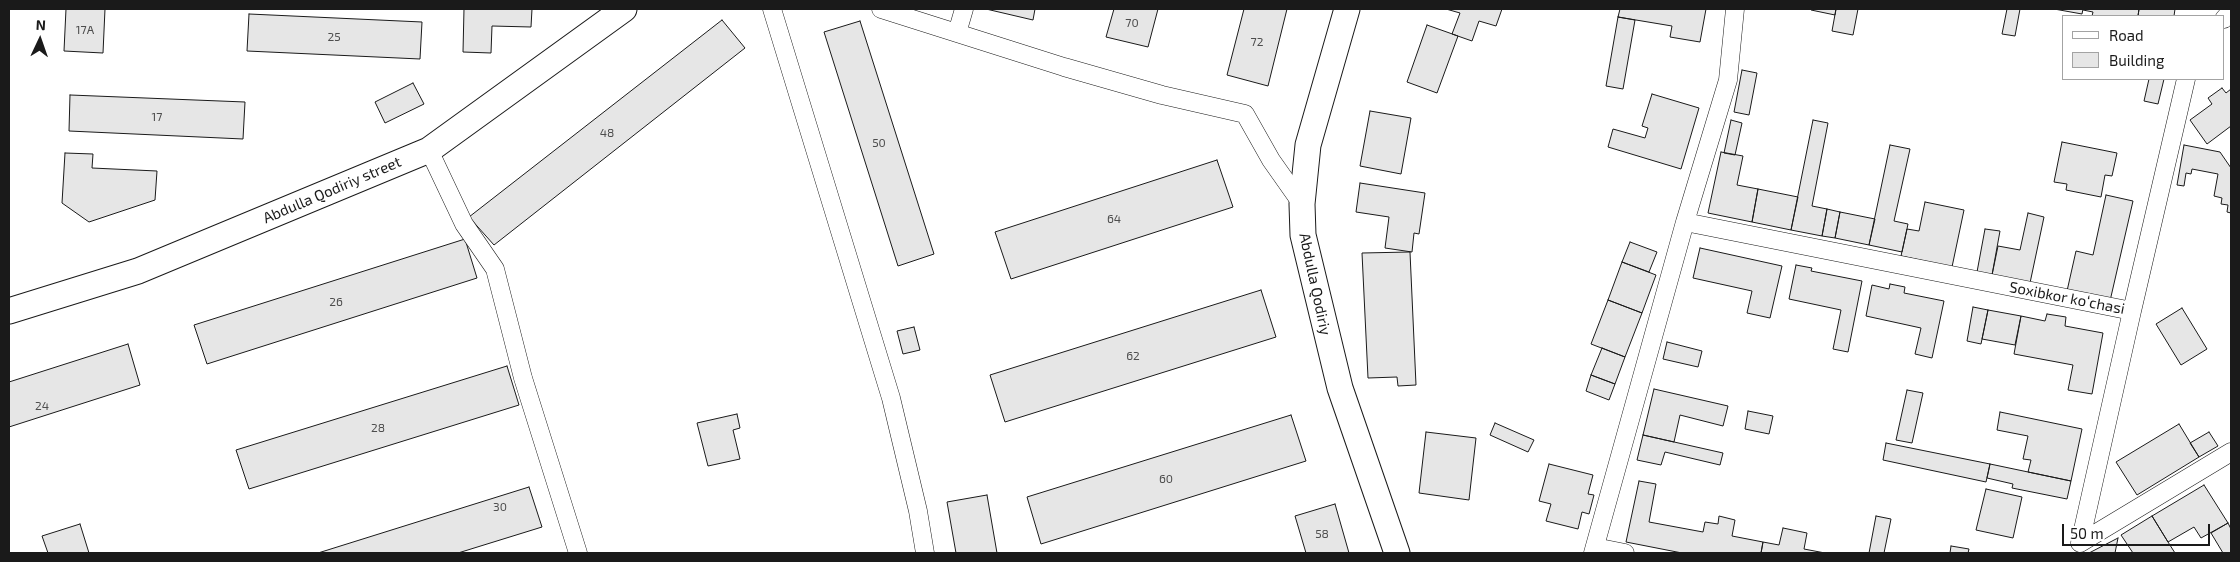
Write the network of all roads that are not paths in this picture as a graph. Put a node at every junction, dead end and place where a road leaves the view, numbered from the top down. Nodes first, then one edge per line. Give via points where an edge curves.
1 (624, 9) edge
2 (772, 9) edge
3 (881, 9) edge
4 (964, 9) edge
5 (1346, 9) edge
6 (1735, 9) edge
7 (958, 33) junction
8 (2186, 80) edge
9 (429, 150) junction
10 (1302, 204) junction
11 (1685, 222) junction
12 (9, 311) edge
13 (2132, 311) junction
14 (2231, 452) edge
15 (2079, 548) edge
16 (1594, 550) edge
17 (578, 553) edge
18 (925, 553) edge
19 (1397, 553) edge
20 (1625, 553) edge

1 - 9 street, Abdulla Qodiriy street
2 - 18 street via 891,398
3 - 7 street
4 - 7 street
5 - 10 street, Abdulla Qodiriy via 1308,145
6 - 11 street via 1728,80
7 - 10 street via 1162,95 1245,114 1271,160
8 - 13 street
9 - 12 street, Abdulla Qodiriy street via 138,271
9 - 17 street via 464,224 496,269 523,378
10 - 19 street, Abdulla Qodiriy via 1308,262 1340,388
11 - 13 street, Soxibkor koʻchasi
11 - 16 street
13 - 15 street, Soxibkor koʻchasi
14 - 15 street, Soxibkor koʻchasi
16 - 20 street

